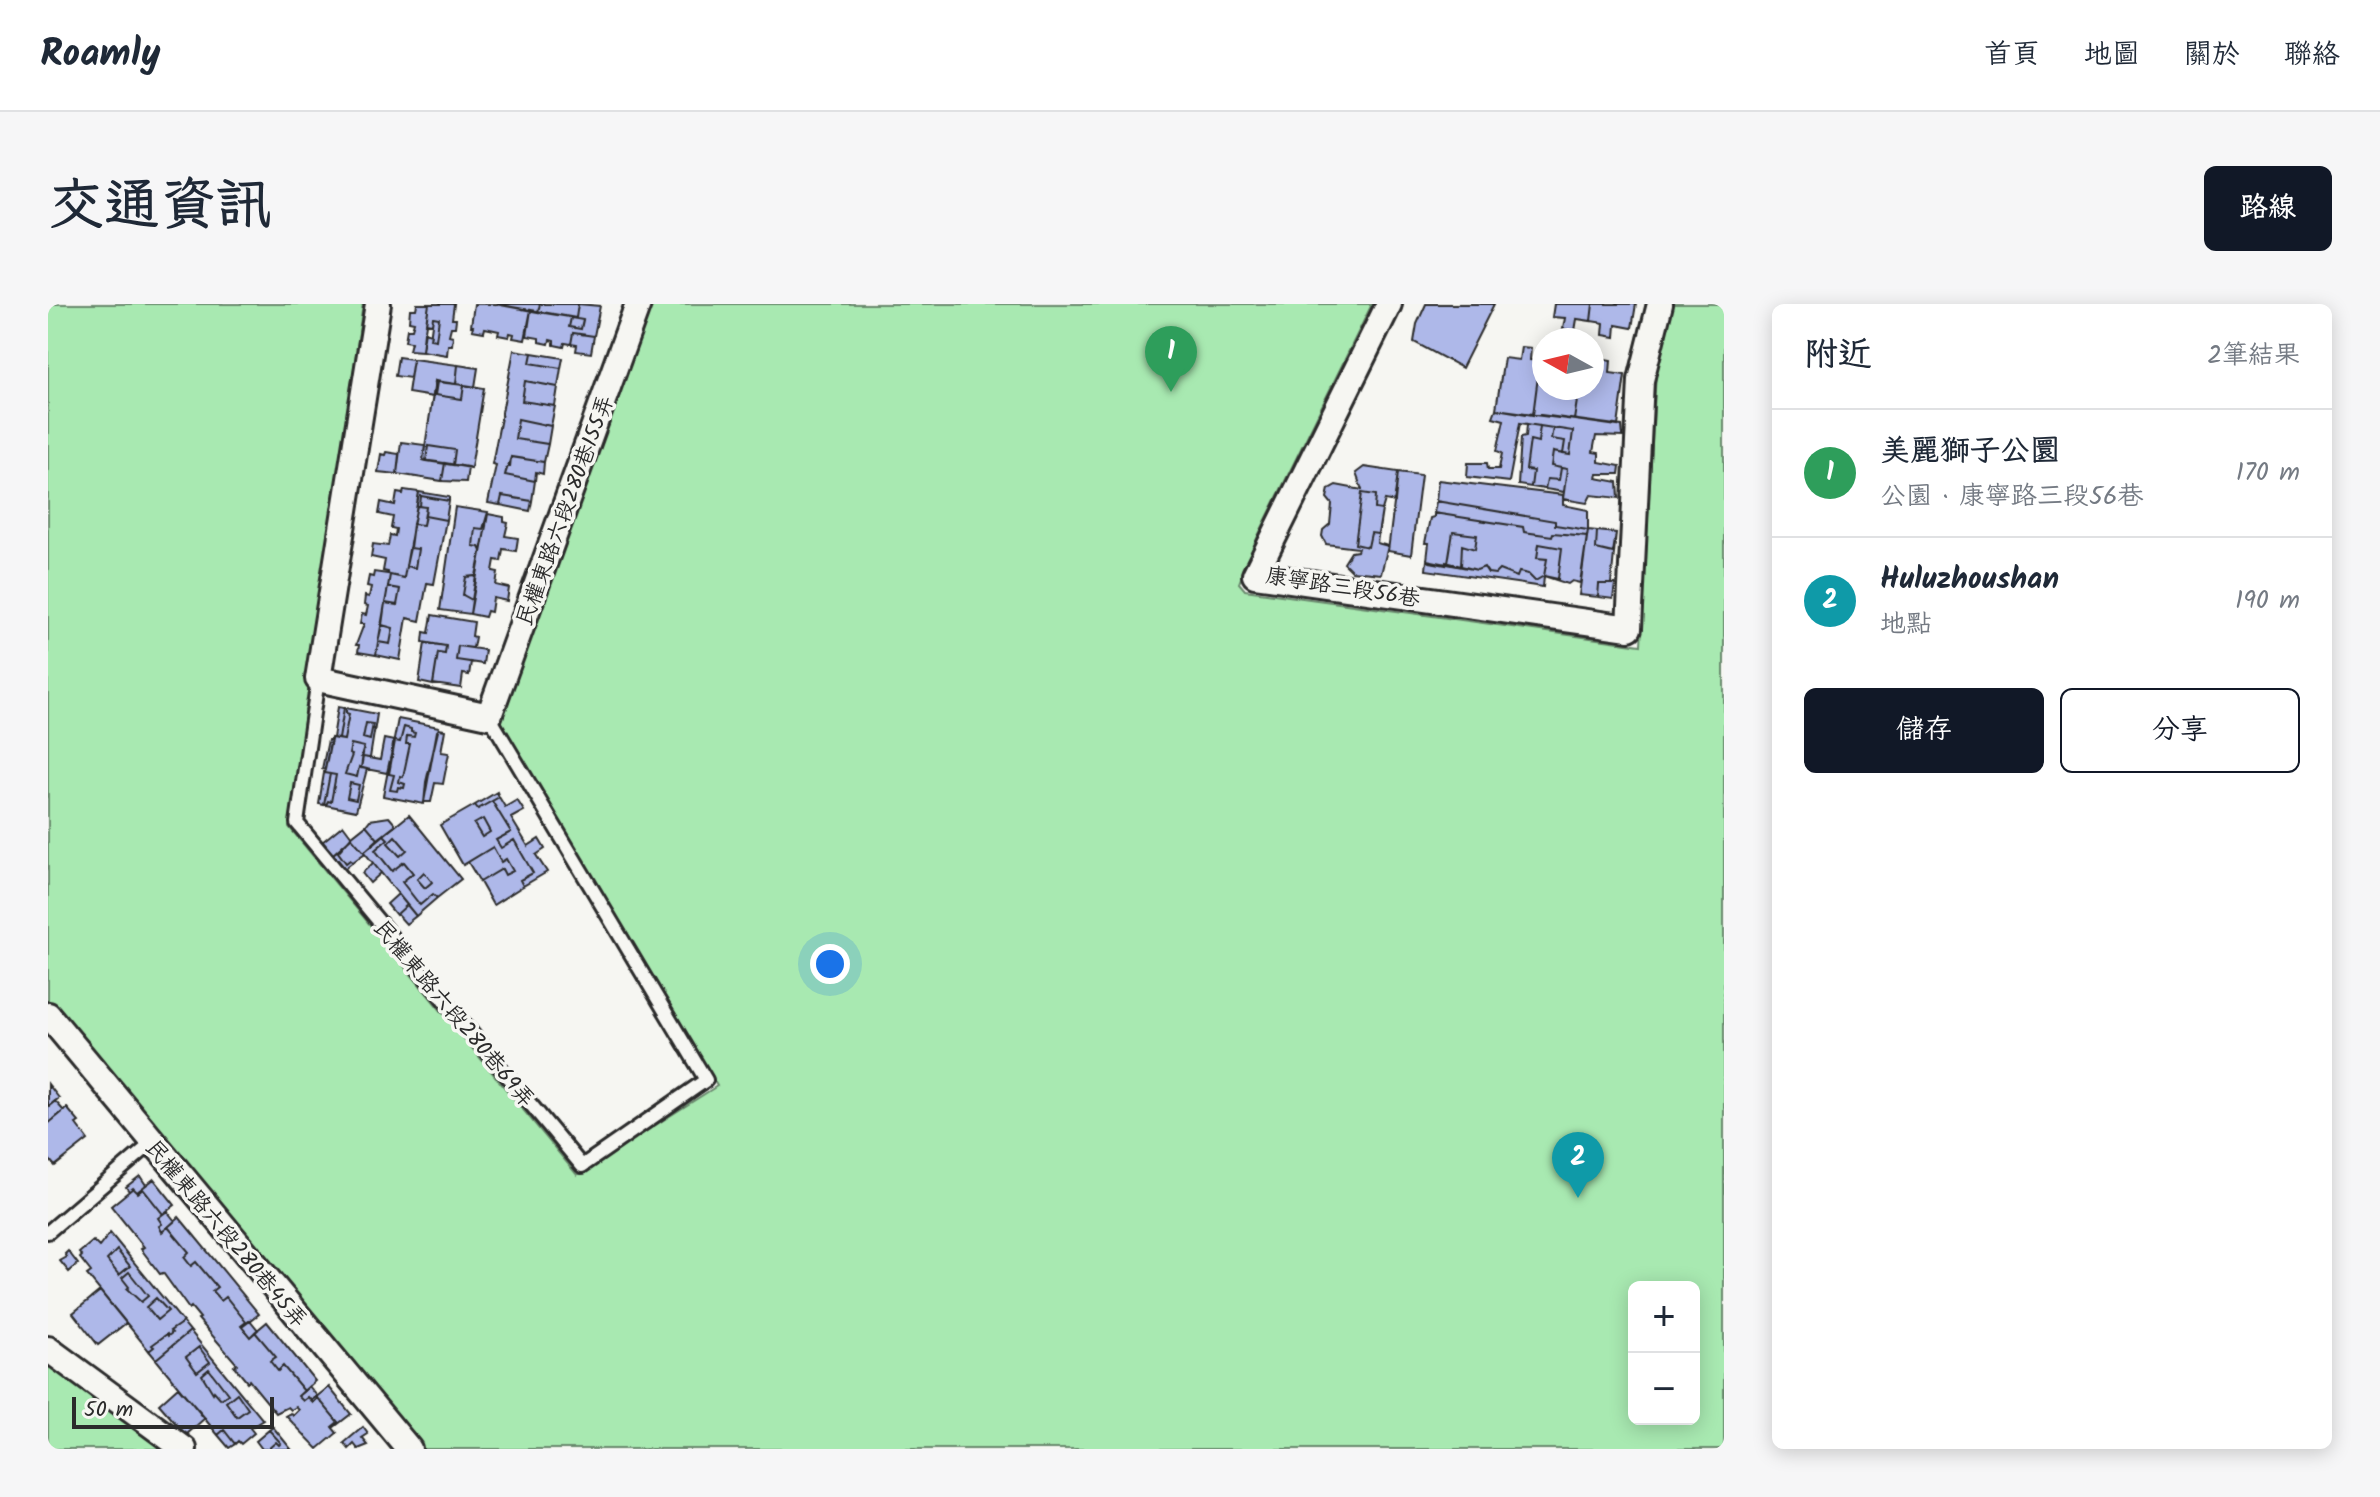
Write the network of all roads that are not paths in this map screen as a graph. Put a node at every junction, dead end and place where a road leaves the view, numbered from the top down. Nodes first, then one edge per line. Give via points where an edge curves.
1 (378, 304) edge
2 (638, 304) edge
3 (1389, 304) edge
4 (1660, 304) edge
5 (318, 679) junction
6 (489, 716) junction
7 (48, 1015) edge
8 (152, 1143) junction
9 (48, 1232) edge
10 (48, 1349) edge
11 (184, 1449) edge
12 (409, 1449) edge

1 - 5 street, 民權東路六段280巷69弄
2 - 6 street, 民權東路六段280巷155弄
3 - 4 street, 康寧路三段56巷 via 1255,575 1629,628 1641,380
5 - 6 street
5 - 6 lane, 民權東路六段280巷69弄 via 297,823 582,1166 706,1080
7 - 8 street, 民權東路六段280巷45弄
8 - 9 lane
8 - 12 street, 民權東路六段280巷45弄
10 - 11 street

